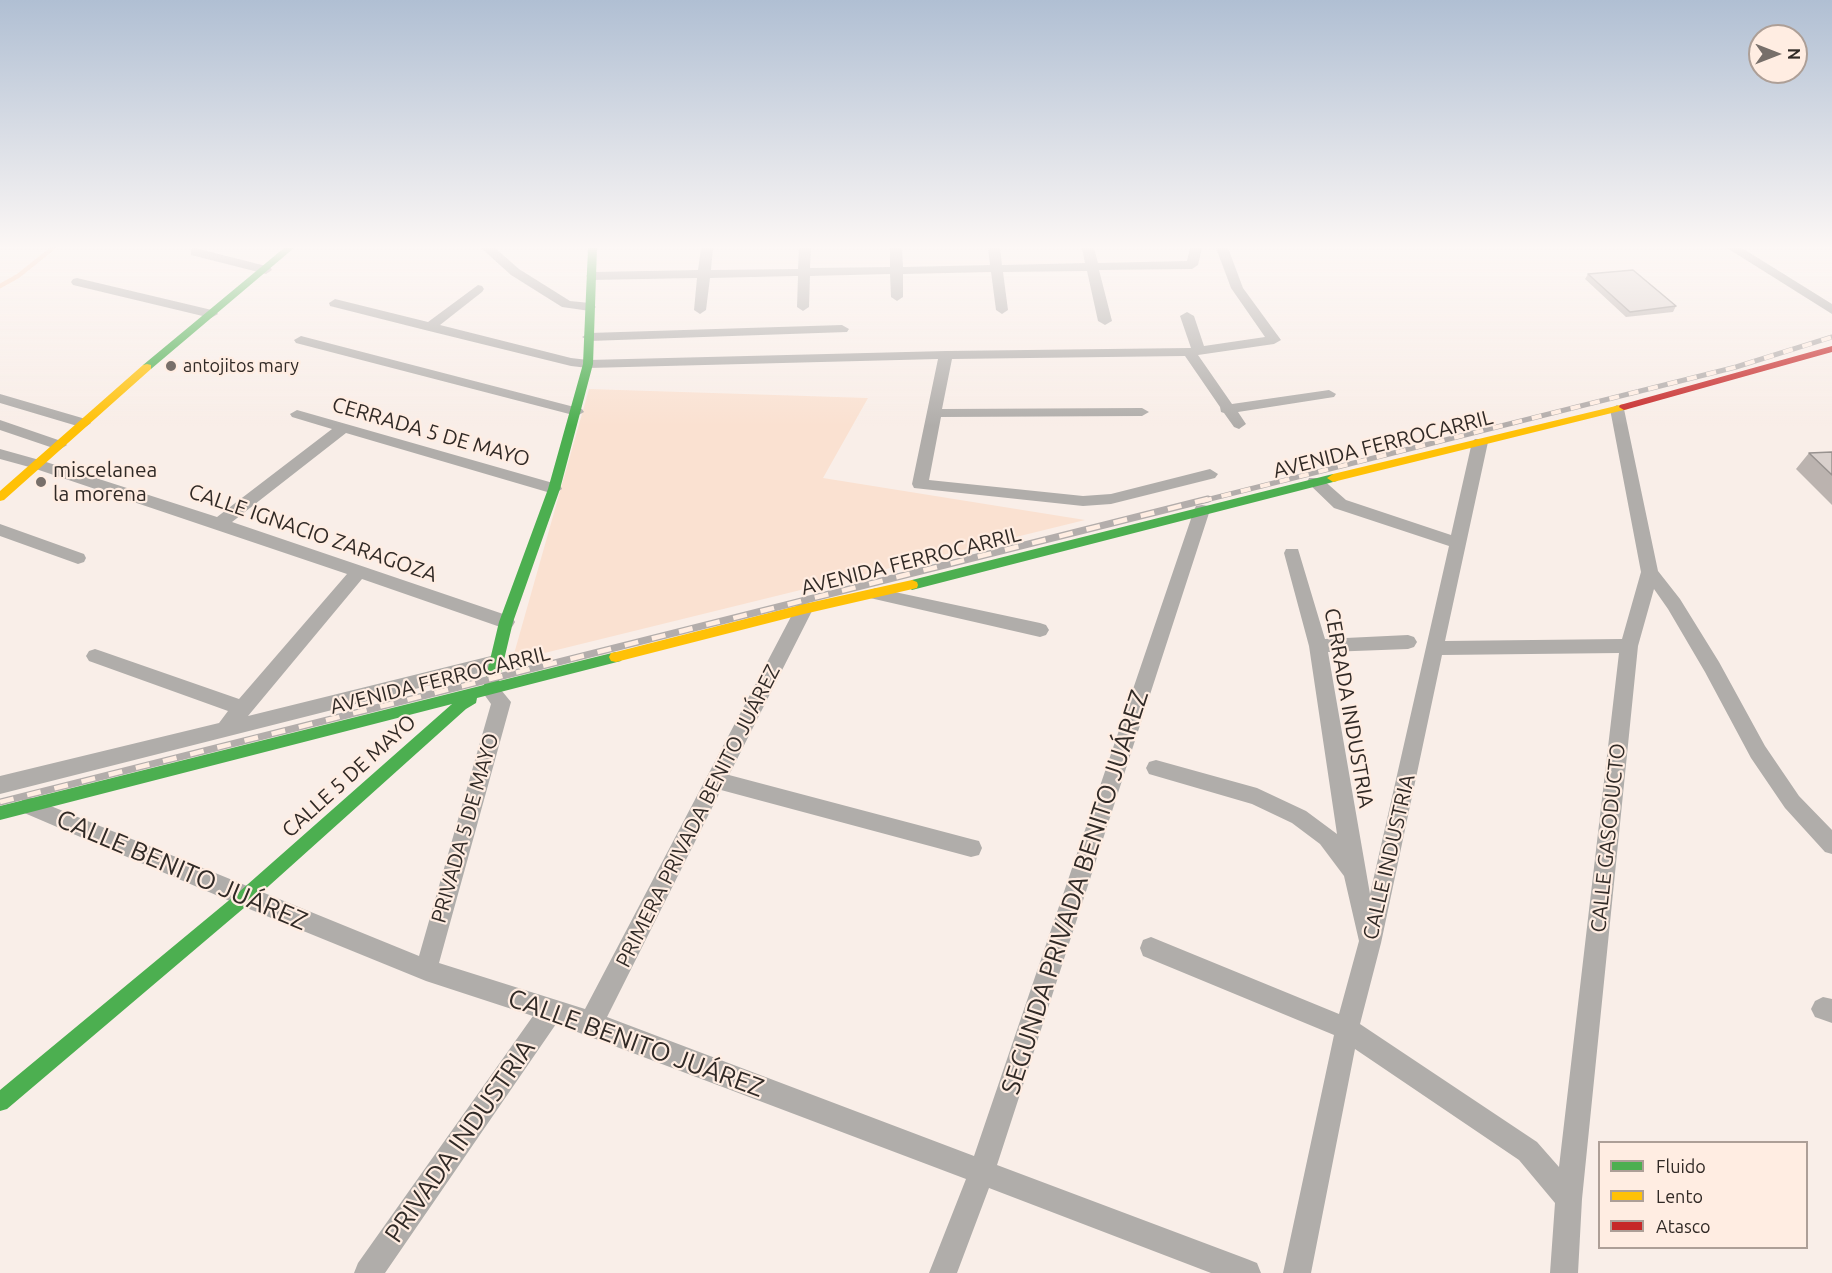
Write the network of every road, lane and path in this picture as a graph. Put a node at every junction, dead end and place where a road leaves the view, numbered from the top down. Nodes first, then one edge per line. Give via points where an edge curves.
1 (183, 307) edge
2 (219, 307) edge
3 (352, 307) edge
4 (455, 307) edge
5 (590, 307) edge
6 (1102, 307) edge
7 (1251, 307) edge
8 (211, 314) junction
9 (1187, 316) dead end
10 (1105, 321) dead end
11 (430, 327) junction
12 (842, 329) dead end
13 (588, 337) junction
14 (301, 340) dead end
15 (1832, 349) edge
16 (1194, 351) junction
17 (946, 355) junction
18 (588, 364) junction
19 (1329, 394) dead end
20 (0, 398) edge
21 (1226, 409) junction
22 (1617, 409) junction
23 (576, 412) junction
24 (1142, 412) dead end
25 (936, 413) junction
26 (297, 414) dead end
27 (84, 423) junction
28 (1239, 424) dead end
29 (0, 425) edge
30 (343, 428) junction
31 (1480, 442) junction
32 (59, 445) junction
33 (0, 454) edge
34 (38, 464) junction
35 (1210, 474) dead end
36 (1315, 482) junction
37 (554, 489) junction
38 (0, 497) edge
39 (1202, 510) junction
40 (219, 524) junction
41 (0, 530) edge
42 (1458, 543) junction
43 (1292, 553) dead end
44 (78, 558) dead end
45 (358, 572) junction
46 (1650, 572) junction
47 (876, 594) junction
48 (804, 609) junction
49 (506, 622) junction
50 (1040, 630) dead end
51 (1408, 642) dead end
52 (1318, 646) junction
53 (1629, 646) junction
54 (1436, 648) junction
55 (95, 656) dead end
56 (495, 662) junction
57 (490, 690) junction
58 (241, 708) junction
59 (224, 730) junction
60 (1156, 768) dead end
61 (716, 780) junction
62 (0, 785) edge
63 (28, 806) junction
64 (0, 813) edge
65 (1832, 845) edge
66 (971, 848) dead end
67 (1354, 873) junction
68 (245, 897) junction
69 (1370, 943) junction
70 (1151, 948) dead end
71 (426, 970) junction
72 (552, 1010) junction
73 (591, 1023) junction
74 (1347, 1029) junction
75 (0, 1102) edge
76 (981, 1173) junction
77 (1569, 1199) junction
78 (368, 1273) edge
79 (943, 1273) edge
80 (1247, 1273) edge
81 (1297, 1273) edge
82 (1564, 1273) edge

1 - 8 street
2 - 8 street
3 - 11 street
4 - 11 street
5 - 13 street
6 - 10 street
7 - 16 street via 1274,340
8 - 27 street
9 - 16 street
11 - 18 street
12 - 13 street
13 - 18 street
14 - 23 street
15 - 22 street, AVENIDA FERROCARRIL
16 - 17 street
16 - 21 street
17 - 18 street
17 - 25 street
18 - 23 street
19 - 21 street
20 - 27 street
21 - 28 street
22 - 31 street, AVENIDA FERROCARRIL
22 - 46 street, CALLE GASODUCTO
23 - 37 street
24 - 25 street
25 - 35 street via 920,484 1083,501 1111,499
26 - 30 street, CERRADA 5 DE MAYO
27 - 32 street
29 - 32 street
30 - 37 street, CERRADA 5 DE MAYO
30 - 40 street
31 - 36 street, AVENIDA FERROCARRIL
31 - 42 street, CALLE INDUSTRIA
32 - 34 street
33 - 34 street, CALLE IGNACIO ZARAGOZA
34 - 38 street
34 - 40 street, CALLE IGNACIO ZARAGOZA
36 - 39 street, AVENIDA FERROCARRIL
36 - 42 street via 1340,504
37 - 49 street
39 - 47 street, AVENIDA FERROCARRIL
39 - 76 street, SEGUNDA PRIVADA BENITO JUÁREZ
40 - 45 street, CALLE IGNACIO ZARAGOZA
41 - 44 street
42 - 54 street, CALLE INDUSTRIA
43 - 52 street, CERRADA INDUSTRIA
45 - 49 street, CALLE IGNACIO ZARAGOZA
45 - 58 street
46 - 53 street, CALLE GASODUCTO
46 - 65 street via 1712,667 1758,752 1792,802
47 - 48 street, AVENIDA FERROCARRIL
47 - 50 street
48 - 57 street, AVENIDA FERROCARRIL
48 - 61 street, PRIMERA PRIVADA BENITO JUÁREZ
49 - 56 street
51 - 52 street
52 - 67 street, CERRADA INDUSTRIA
53 - 54 street
53 - 77 street, CALLE GASODUCTO
54 - 69 street, CALLE INDUSTRIA
55 - 58 street
56 - 57 street
56 - 59 street
57 - 63 street, AVENIDA FERROCARRIL
57 - 68 street, CALLE 5 DE MAYO via 461,705
57 - 71 street, PRIVADA 5 DE MAYO via 501,702
58 - 59 street
59 - 62 street
60 - 67 street via 1257,797 1299,816 1327,837
61 - 66 street
61 - 73 street, PRIMERA PRIVADA BENITO JUÁREZ
63 - 64 street, AVENIDA FERROCARRIL
63 - 68 street, CALLE BENITO JUÁREZ
67 - 69 street, CERRADA INDUSTRIA
68 - 71 street, CALLE BENITO JUÁREZ
68 - 75 street, CALLE 5 DE MAYO
69 - 74 street, CALLE INDUSTRIA
70 - 74 street
71 - 72 street, CALLE BENITO JUÁREZ
72 - 73 street, CALLE BENITO JUÁREZ
72 - 78 street, PRIVADA INDUSTRIA
73 - 76 street, CALLE BENITO JUÁREZ
74 - 77 street via 1528,1151
74 - 81 street, CALLE INDUSTRIA
76 - 79 street, SEGUNDA PRIVADA BENITO JUÁREZ
76 - 80 street, CALLE BENITO JUÁREZ
77 - 82 street, CALLE GASODUCTO

